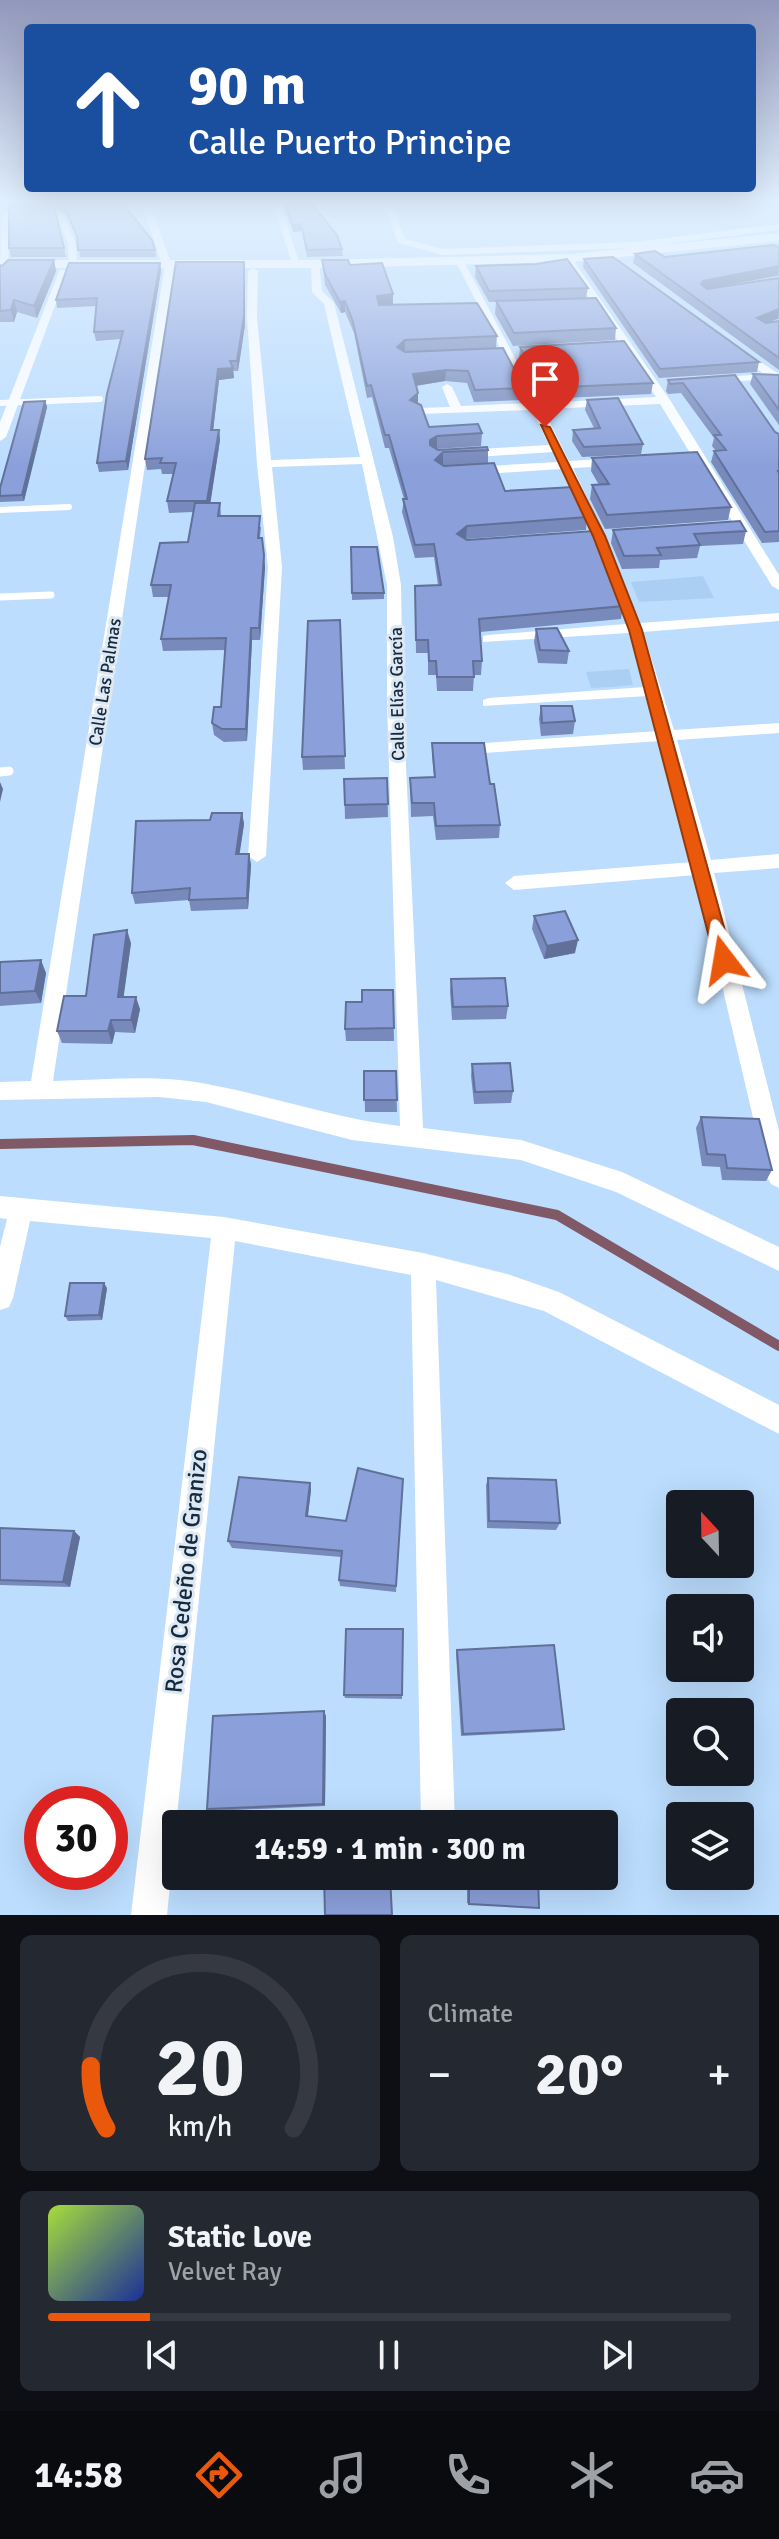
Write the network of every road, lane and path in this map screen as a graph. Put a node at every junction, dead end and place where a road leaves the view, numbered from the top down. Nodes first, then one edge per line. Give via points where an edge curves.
1 (58, 288) edge
2 (165, 288) edge
3 (253, 288) edge
4 (317, 288) edge
5 (470, 288) edge
6 (588, 288) edge
7 (598, 304) junction
8 (584, 305) edge
9 (497, 307) edge
10 (477, 308) junction
11 (725, 341) edge
12 (629, 346) junction
13 (613, 347) edge
14 (521, 352) edge
15 (498, 353) junction
16 (776, 376) edge
17 (738, 380) junction
18 (696, 382) edge
19 (668, 384) edge
20 (654, 385) junction
21 (447, 387) dead end
22 (746, 391) edge
23 (100, 399) dead end
24 (664, 400) junction
25 (5, 403) edge
26 (535, 406) junction
27 (457, 410) junction
28 (419, 411) edge
29 (0, 437) edge
30 (555, 448) junction
31 (452, 454) edge
32 (700, 458) junction
33 (685, 459) edge
34 (368, 460) junction
35 (624, 462) edge
36 (263, 464) junction
37 (563, 465) junction
38 (458, 471) edge
39 (69, 507) dead end
40 (0, 510) edge
41 (743, 526) junction
42 (727, 528) edge
43 (615, 535) edge
44 (599, 536) junction
45 (584, 538) edge
46 (778, 582) edge
47 (51, 595) dead end
48 (0, 597) edge
49 (779, 617) edge
50 (635, 630) junction
51 (488, 639) dead end
52 (654, 691) junction
53 (489, 703) dead end
54 (779, 728) edge
55 (666, 736) junction
56 (484, 748) edge
57 (257, 856) dead end
58 (779, 861) edge
59 (701, 867) junction
60 (514, 883) dead end
61 (0, 1091) edge
62 (40, 1092) junction
63 (412, 1138) junction
64 (779, 1177) edge
65 (10, 1208) edge
66 (224, 1228) junction
67 (779, 1259) edge
68 (423, 1265) junction
69 (0, 1298) edge
70 (779, 1420) edge
71 (169, 1810) edge
72 (438, 1810) edge
73 (162, 1861) edge
74 (149, 1915) edge

1 - 25 street
2 - 62 street, Calle Las Palmas
3 - 36 street
4 - 34 street, Calle Elías García via 329,303
5 - 10 street
6 - 7 street
7 - 8 street
7 - 12 street
9 - 10 street
10 - 15 street
11 - 16 street
12 - 13 street
12 - 20 street
14 - 15 street
15 - 26 street
16 - 17 street
17 - 18 street
17 - 22 street
19 - 20 street
20 - 24 street
21 - 27 street
23 - 25 lane
24 - 26 street
24 - 32 street
25 - 29 street
26 - 27 street
26 - 30 street
27 - 28 street
30 - 31 street
30 - 37 street
32 - 33 street
32 - 41 street
34 - 36 street
34 - 63 street, Calle Elías García via 395,597
35 - 37 street
36 - 57 street via 275,567
37 - 38 street
37 - 44 street
39 - 40 lane
41 - 42 street
41 - 46 street
43 - 44 street
44 - 45 street
44 - 50 street
47 - 48 lane
49 - 50 street
50 - 51 street
50 - 52 street
52 - 53 street
52 - 55 street
54 - 55 street
55 - 56 street
55 - 59 street
58 - 59 street
59 - 60 street
59 - 64 street
61 - 62 street
62 - 63 street via 159,1088 206,1093 352,1130
63 - 67 street via 521,1150 579,1168 622,1183
65 - 66 street
65 - 69 street
66 - 68 street
66 - 71 street, Rosa Cedeño de Granizo
68 - 70 street via 550,1301
68 - 72 street
73 - 74 street, Rosa Cedeño de Granizo

